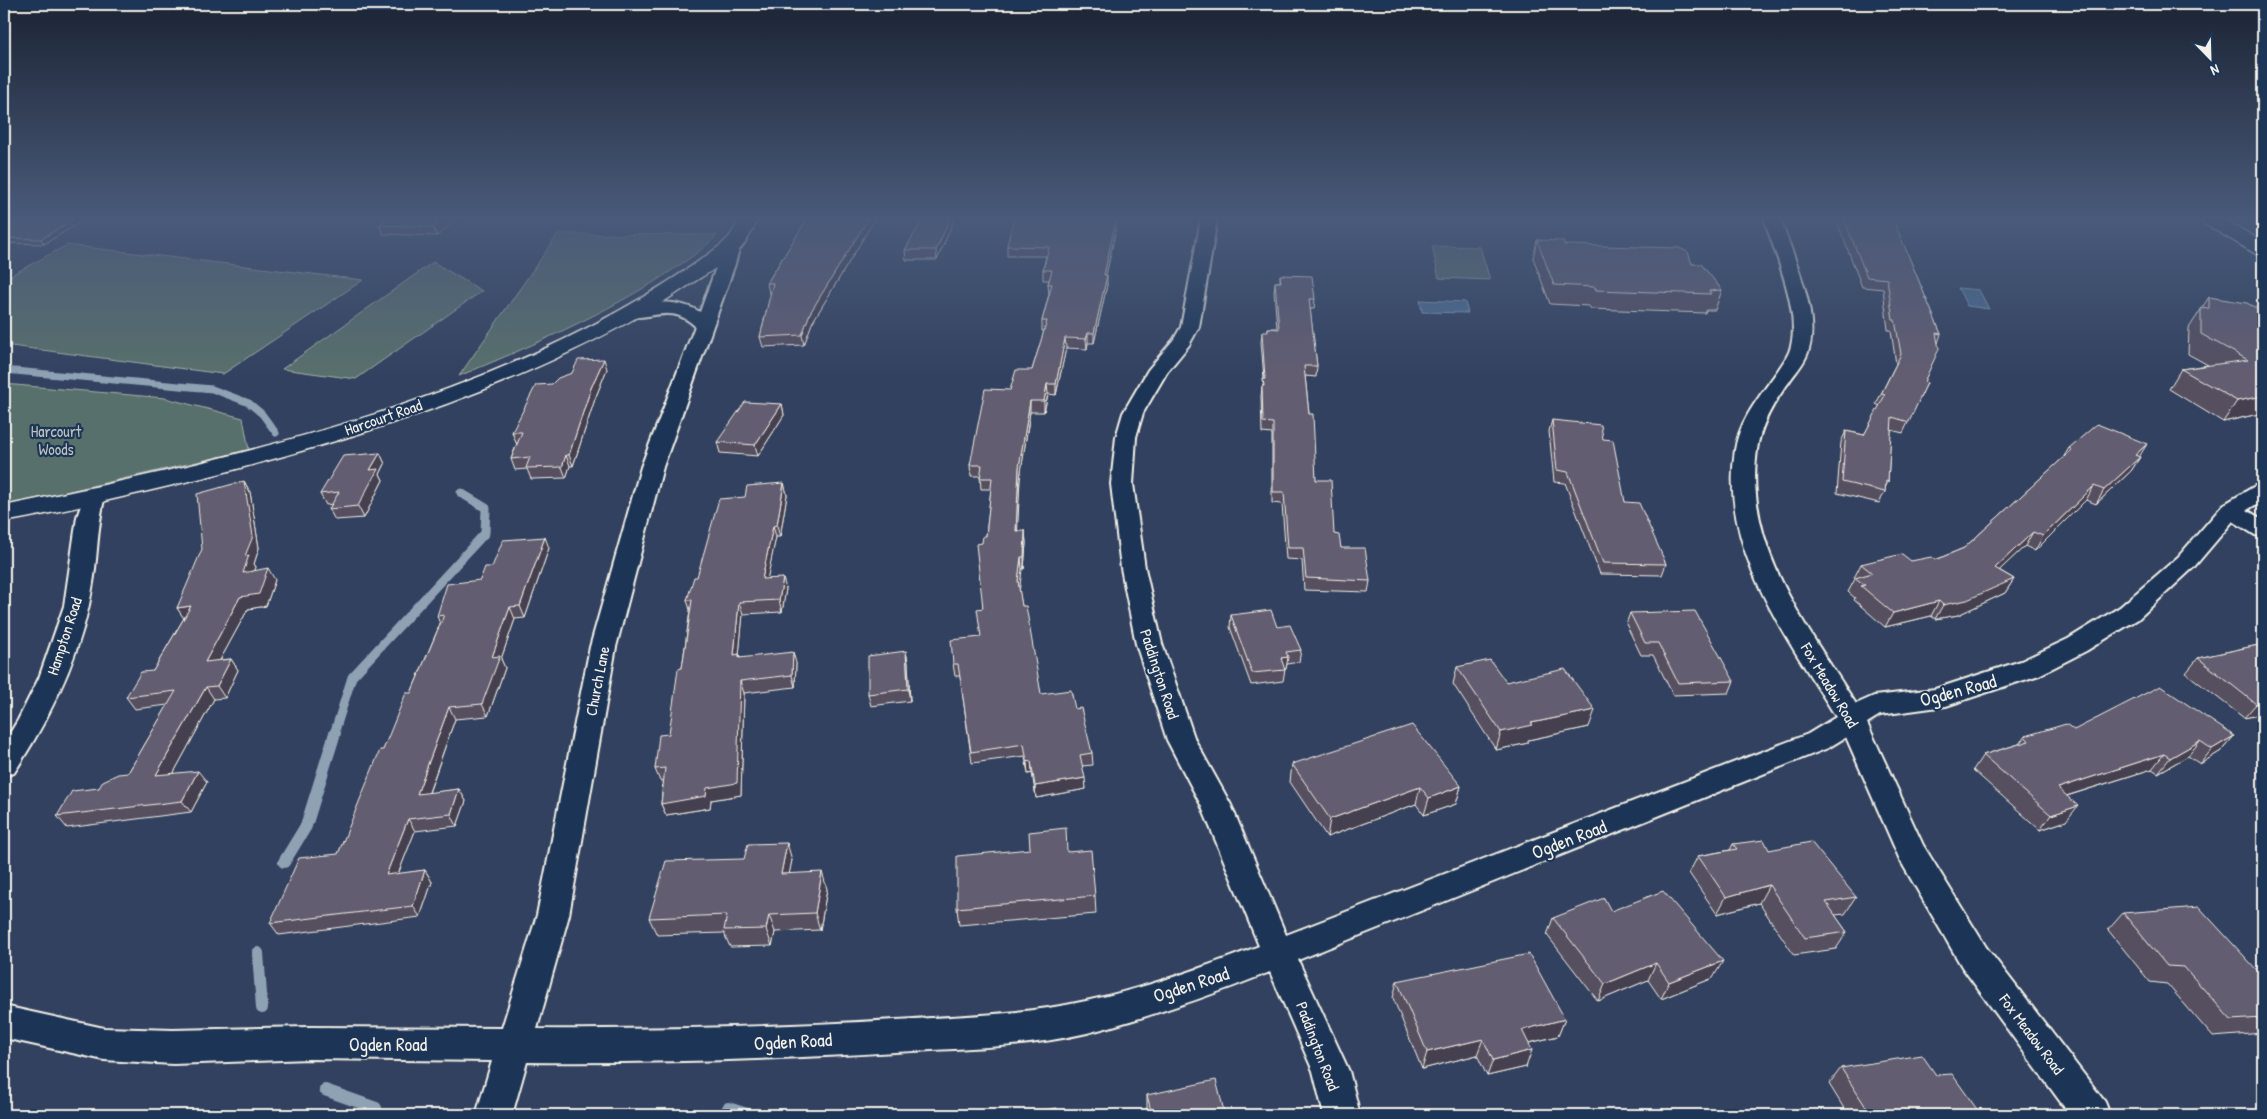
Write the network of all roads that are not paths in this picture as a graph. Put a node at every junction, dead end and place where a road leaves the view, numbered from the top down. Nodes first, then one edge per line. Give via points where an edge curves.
1 (695, 271) edge
2 (723, 271) edge
3 (1200, 271) edge
4 (1789, 271) edge
5 (631, 312) junction
6 (705, 324) junction
7 (2263, 491) edge
8 (94, 496) junction
9 (2231, 510) junction
10 (4, 514) edge
11 (2263, 530) edge
12 (1852, 720) junction
13 (4, 765) edge
14 (1278, 953) junction
15 (4, 1022) edge
16 (516, 1044) junction
17 (494, 1115) edge
18 (1342, 1115) edge
19 (2092, 1115) edge

1 - 5 main road, Harcourt Road
2 - 6 street, Church Lane
3 - 14 street, Paddington Road via 1190,327 1158,370 1133,413 1126,437 1122,484 1133,568 1148,644 1181,740 1216,805
4 - 12 street, Fox Meadow Road via 1802,317 1802,339 1797,357 1754,422 1746,449 1744,481 1751,537 1779,603
5 - 6 street via 676,308 694,314
5 - 8 main road, Harcourt Road via 542,357 384,417 242,460
6 - 16 street, Church Lane via 652,467 603,647 553,915
7 - 9 street, Ogden Road
8 - 10 main road, Harcourt Road
8 - 13 street, Hampton Road via 88,513 80,583 68,632 48,686
9 - 11 street
9 - 12 street, Ogden Road via 2186,562 2129,613 2077,645 2030,668 1986,684 1936,699 1874,706
12 - 14 street, Ogden Road via 1818,741
12 - 19 street, Fox Meadow Road via 1911,851 1974,957
14 - 16 street, Ogden Road via 1202,983 1086,1017 1015,1029 793,1042 620,1046
14 - 18 street, Paddington Road via 1331,1071
15 - 16 street, Ogden Road via 104,1044
16 - 17 street, Church Lane

